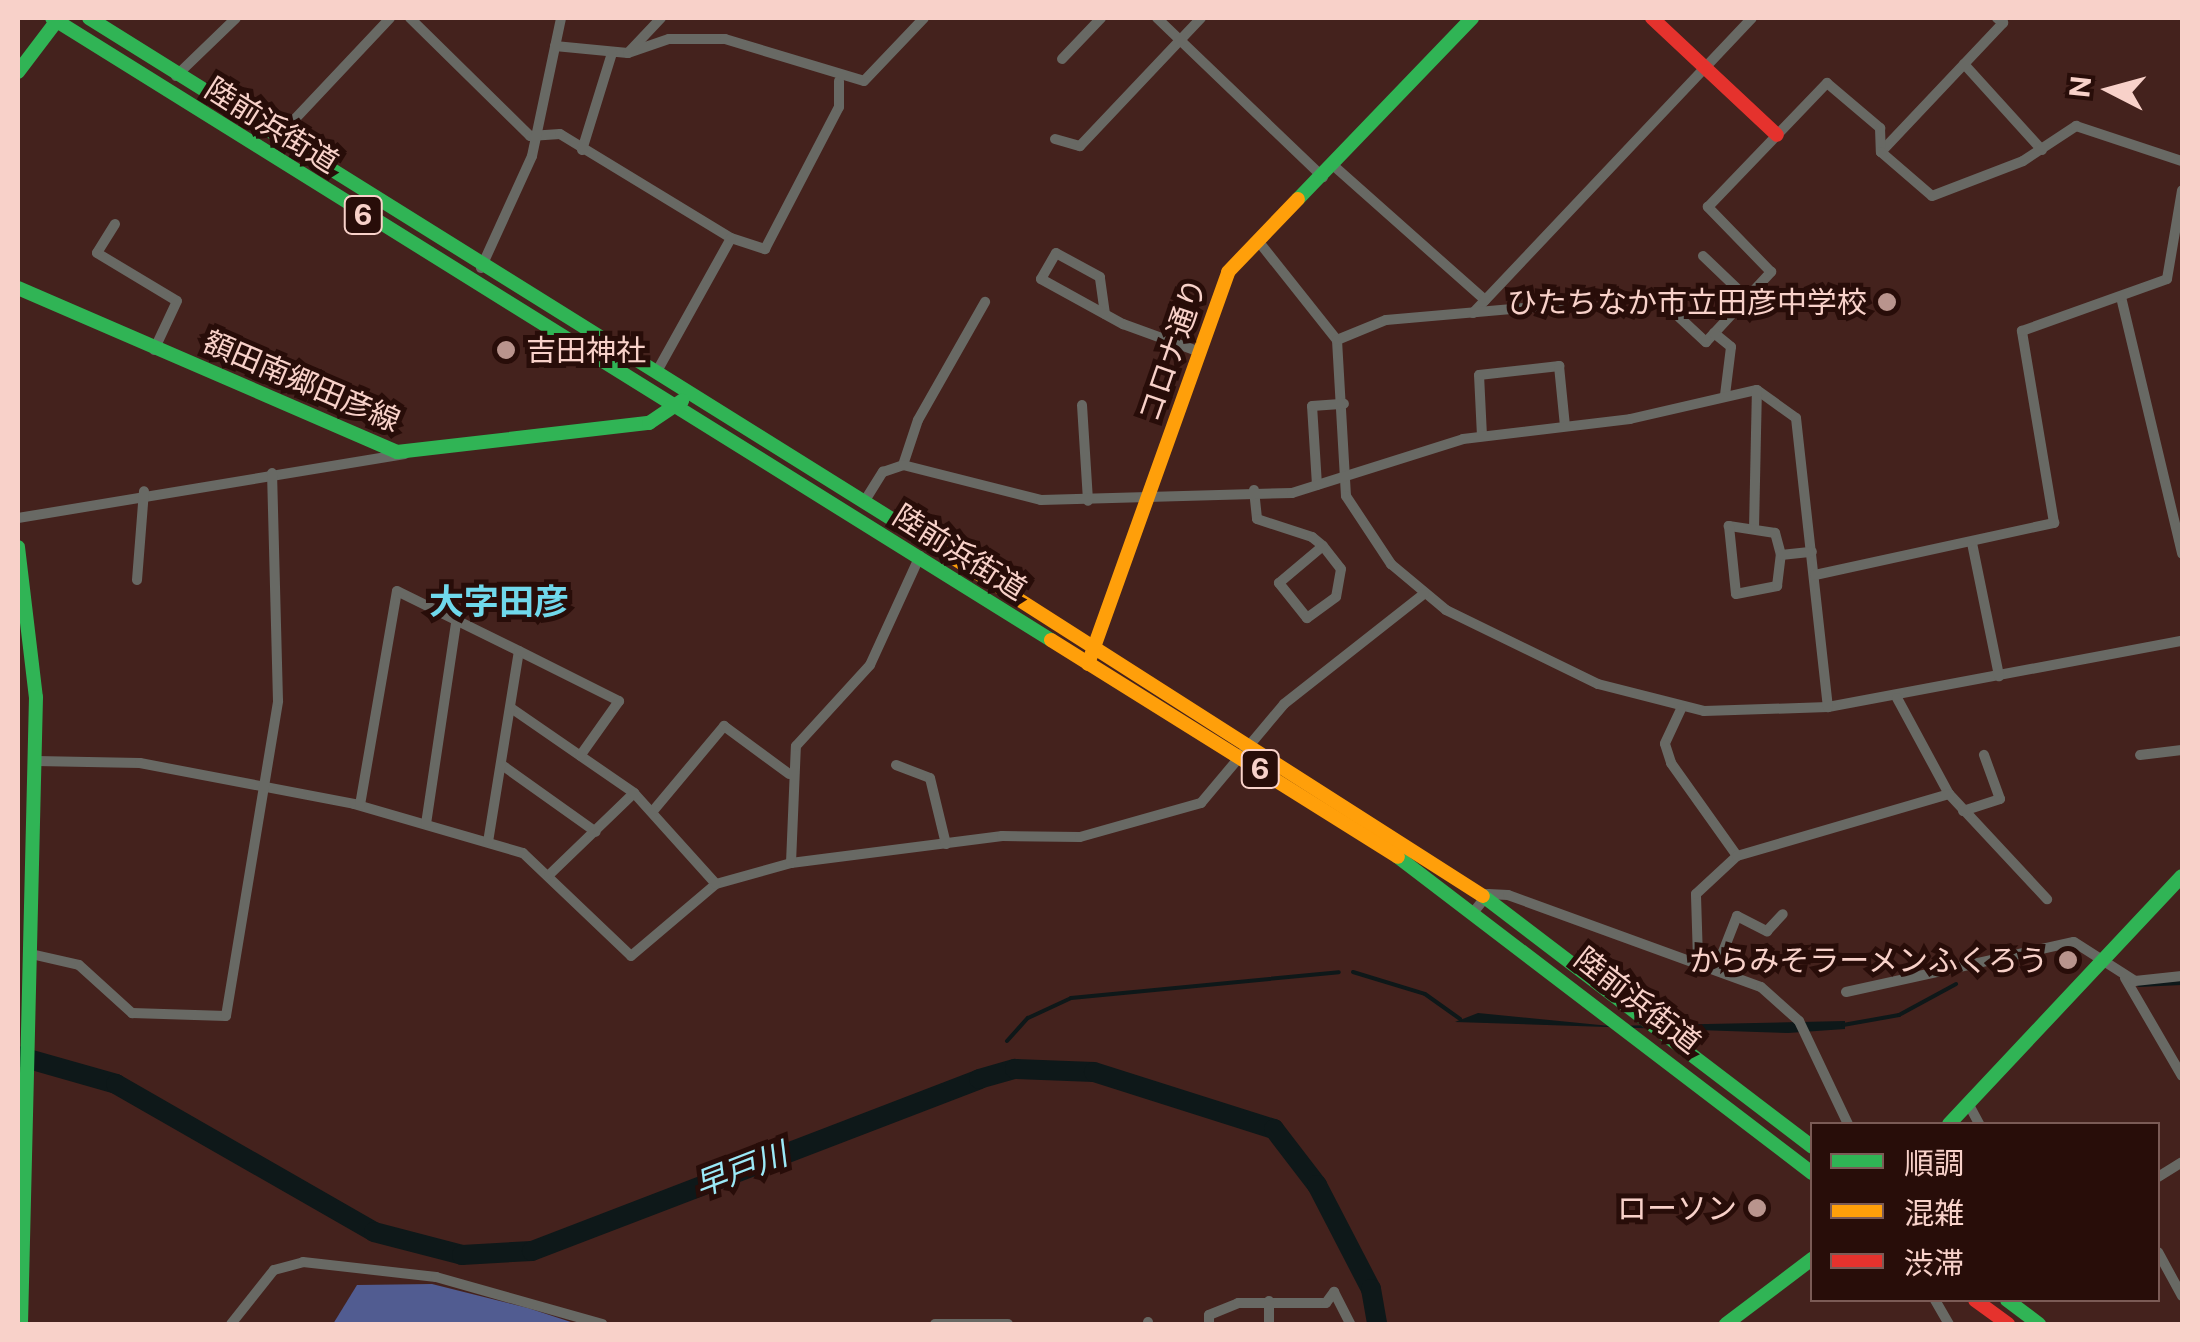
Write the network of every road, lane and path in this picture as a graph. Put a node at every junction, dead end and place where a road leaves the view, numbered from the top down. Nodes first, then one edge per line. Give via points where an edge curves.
1 (55, 18) edge
2 (89, 18) edge
3 (236, 18) edge
4 (390, 18) edge
5 (410, 18) edge
6 (561, 18) edge
7 (661, 18) edge
8 (924, 18) edge
9 (1102, 18) edge
10 (1157, 18) edge
11 (1201, 18) edge
12 (1472, 18) edge
13 (1652, 18) edge
14 (1752, 18) edge
15 (1997, 18) edge
16 (1180, 39) junction
17 (555, 46) junction
18 (612, 53) junction
19 (628, 53) junction
20 (1062, 58) dead end
21 (1964, 64) junction
22 (1705, 68) junction
23 (18, 72) edge
24 (176, 76) junction
25 (839, 81) junction
26 (539, 131) junction
27 (1777, 135) junction
28 (276, 140) junction
29 (1056, 140) dead end
30 (582, 150) junction
31 (2042, 150) junction
32 (1881, 152) junction
33 (264, 154) junction
34 (2182, 161) edge
35 (1328, 172) junction
36 (2182, 190) edge
37 (115, 224) dead end
38 (731, 238) junction
39 (1259, 242) junction
40 (1703, 256) dead end
41 (482, 268) junction
42 (474, 283) junction
43 (18, 288) edge
44 (2120, 297) junction
45 (1747, 298) junction
46 (1485, 300) junction
47 (984, 302) dead end
48 (1560, 305) dead end
49 (1473, 313) junction
50 (1105, 314) junction
51 (1679, 316) dead end
52 (1714, 333) junction
53 (1337, 340) junction
54 (154, 350) junction
55 (1198, 351) junction
56 (655, 375) junction
57 (1757, 390) junction
58 (649, 393) junction
59 (686, 394) junction
60 (1726, 396) junction
61 (1344, 404) junction
62 (1082, 405) dead end
63 (676, 410) junction
64 (1565, 426) junction
65 (1482, 436) junction
66 (406, 454) junction
67 (903, 465) junction
68 (272, 472) junction
69 (1344, 478) junction
70 (1316, 486) junction
71 (1254, 490) junction
72 (144, 491) junction
73 (1151, 497) junction
74 (1088, 500) junction
75 (863, 504) junction
76 (18, 518) edge
77 (1754, 530) junction
78 (927, 543) junction
79 (1972, 543) junction
80 (1323, 546) junction
81 (18, 547) edge
82 (1812, 552) junction
83 (2182, 554) edge
84 (1781, 555) junction
85 (918, 559) junction
86 (1815, 575) junction
87 (137, 580) dead end
88 (1424, 594) junction
89 (458, 616) junction
90 (2182, 641) edge
91 (1097, 648) junction
92 (519, 651) junction
93 (1088, 664) junction
94 (1999, 676) junction
95 (1897, 698) junction
96 (1828, 707) junction
97 (511, 708) junction
98 (1681, 709) junction
99 (1250, 744) junction
100 (2182, 750) edge
101 (2140, 754) dead end
102 (1984, 755) dead end
103 (580, 756) junction
104 (1243, 758) junction
105 (36, 761) junction
106 (502, 765) junction
107 (896, 765) dead end
108 (789, 774) junction
109 (259, 786) junction
110 (634, 793) junction
111 (1949, 794) junction
112 (360, 805) junction
113 (653, 811) junction
114 (1964, 811) junction
115 (426, 824) junction
116 (596, 832) junction
117 (488, 842) junction
118 (946, 844) junction
119 (1738, 856) junction
120 (791, 863) junction
121 (549, 874) junction
122 (2182, 876) edge
123 (716, 884) junction
124 (1488, 894) junction
125 (2047, 899) dead end
126 (1476, 909) junction
127 (1783, 914) dead end
128 (31, 954) junction
129 (2103, 958) junction
130 (1698, 959) junction
131 (1718, 967) junction
132 (2182, 976) edge
133 (2124, 977) junction
134 (1846, 992) dead end
135 (2182, 1076) edge
136 (1968, 1103) junction
137 (1847, 1122) edge
138 (1951, 1122) edge
139 (1978, 1122) edge
140 (1810, 1145) edge
141 (2182, 1162) edge
142 (1810, 1171) edge
143 (2160, 1175) edge
144 (20, 1247) edge
145 (2160, 1256) edge
146 (1810, 1261) edge
147 (2182, 1296) edge
148 (1269, 1301) junction
149 (1936, 1302) edge
150 (1978, 1302) edge
151 (2010, 1302) edge
152 (21, 1324) edge
153 (231, 1324) edge
154 (602, 1324) edge
155 (935, 1324) edge
156 (1008, 1324) edge
157 (1209, 1324) edge
158 (1269, 1324) edge
159 (1350, 1324) edge
160 (1726, 1324) edge
161 (1948, 1324) edge
162 (2008, 1324) edge
163 (2039, 1324) edge

1 - 23 main road
1 - 33 main road, 陸前浜街道 / 6
2 - 24 main road, 陸前浜街道 / 6
3 - 24 street
4 - 28 street
5 - 26 street via 530,136
6 - 17 street
7 - 19 street
8 - 25 street via 864,81
9 - 20 street
10 - 16 street
11 - 16 street
12 - 35 main road, コロナ通り
13 - 22 main road
14 - 22 street
15 - 21 street via 2003,23
16 - 29 street via 1080,146
16 - 35 street
17 - 18 street
17 - 26 street
18 - 19 street
18 - 30 street
19 - 25 street via 669,40 726,39
21 - 31 street
21 - 32 street
22 - 27 main road
22 - 46 street
24 - 28 main road, 陸前浜街道 / 6
25 - 38 street via 839,107 765,249
26 - 30 street
26 - 41 street via 508,226
27 - 32 street via 1827,83 1880,128
27 - 45 street via 1708,207 1771,272
28 - 33 street
28 - 41 main road, 陸前浜街道 / 6
30 - 38 street
31 - 32 street via 1932,196
31 - 34 street via 2076,126
33 - 42 main road, 陸前浜街道 / 6
35 - 39 main road, コロナ通り
35 - 46 street
36 - 44 street via 2167,279
37 - 54 street via 97,253 178,301
38 - 56 street
39 - 53 street
39 - 55 main road, コロナ通り via 1228,272
40 - 45 street
41 - 42 street
41 - 56 main road, 陸前浜街道 / 6
42 - 58 main road, 陸前浜街道 / 6
43 - 54 main road, 額田南郷田彦線
44 - 79 street via 2022,331 2054,523
44 - 83 street
45 - 52 street
46 - 49 street
47 - 67 street via 918,420
48 - 49 street
49 - 53 street via 1386,320
50 - 50 street via 1041,279 1056,252 1100,277
50 - 55 street
51 - 52 street via 1706,342
52 - 60 street via 1731,347
53 - 61 street
54 - 66 main road, 額田南郷田彦線
55 - 73 main road, コロナ通り
56 - 58 street
56 - 59 main road, 陸前浜街道 / 6
57 - 60 street
57 - 77 street
57 - 82 street via 1796,418
58 - 63 main road, 陸前浜街道 / 6
59 - 63 main road
59 - 75 main road, 陸前浜街道 / 6
60 - 64 street
61 - 69 street
61 - 70 street via 1312,406
62 - 74 street
63 - 66 main road, 額田南郷田彦線 via 650,423
63 - 85 main road, 陸前浜街道 / 6
64 - 65 street
64 - 65 street via 1559,366 1479,375
65 - 69 street
66 - 68 street
67 - 74 street via 1040,500
67 - 75 street via 876,478
68 - 72 street
68 - 109 street via 282,638
69 - 70 street
69 - 88 street via 1391,564
70 - 71 street
71 - 73 street
71 - 80 street via 1257,519
72 - 76 street
72 - 87 street
73 - 74 street
73 - 91 main road, コロナ通り
75 - 78 main road, 陸前浜街道 / 6
77 - 84 street via 1775,533
77 - 84 street via 1729,526 1736,594 1777,586
78 - 85 street
78 - 91 main road, 陸前浜街道 / 6
79 - 86 street
79 - 94 street
80 - 80 street via 1279,583 1307,618 1336,596 1341,569
81 - 105 main road via 34,656
82 - 84 street
82 - 86 street
85 - 93 main road, 陸前浜街道 / 6
85 - 108 street via 870,665 796,746
86 - 96 street
88 - 98 street via 1598,684
88 - 99 street via 1284,704
89 - 92 street
89 - 112 street via 397,591
89 - 115 street
90 - 94 street
91 - 93 main road, コロナ通り
91 - 99 main road, 陸前浜街道 / 6
92 - 97 street
92 - 103 street via 619,701
93 - 104 main road, 陸前浜街道 / 6
94 - 95 street
95 - 96 street
95 - 111 street
96 - 98 street
97 - 103 street
97 - 106 street
98 - 119 street via 1665,744 1670,762
99 - 104 street
99 - 124 main road, 陸前浜街道 / 6
100 - 101 street
102 - 114 street via 2000,799
103 - 110 street
104 - 118 street via 1220,789 1186,809 1080,837
104 - 126 main road, 陸前浜街道 / 6
105 - 109 street via 140,763
105 - 128 main road
106 - 116 street
106 - 117 street
107 - 118 street via 930,778
108 - 113 street via 724,726
108 - 120 street
109 - 112 street
109 - 128 street via 226,1016 132,1013 79,965
110 - 113 street
110 - 116 street
111 - 114 street
111 - 119 street
112 - 115 street
113 - 123 street
114 - 125 street
115 - 117 street
116 - 121 street
117 - 121 street via 524,852
118 - 120 street
119 - 130 street via 1696,894
120 - 123 street
121 - 123 street via 631,956
122 - 129 main road
124 - 126 street
124 - 130 street
124 - 140 main road, 陸前浜街道 / 6
126 - 142 main road, 陸前浜街道 / 6
127 - 131 street via 1767,930 1737,916
128 - 144 main road
129 - 133 street
129 - 134 street via 2074,942
129 - 136 main road
130 - 131 street
131 - 137 street via 1761,987 1799,1021
132 - 133 street
133 - 135 street
136 - 138 main road
136 - 139 street
141 - 143 street
144 - 152 main road
145 - 147 street
146 - 160 main road
148 - 157 street via 1238,1303 1209,1315
148 - 158 street
148 - 159 street via 1326,1303 1334,1292
149 - 161 street
150 - 162 main road
151 - 163 main road
153 - 154 street via 274,1270 303,1262 436,1277
155 - 156 street

